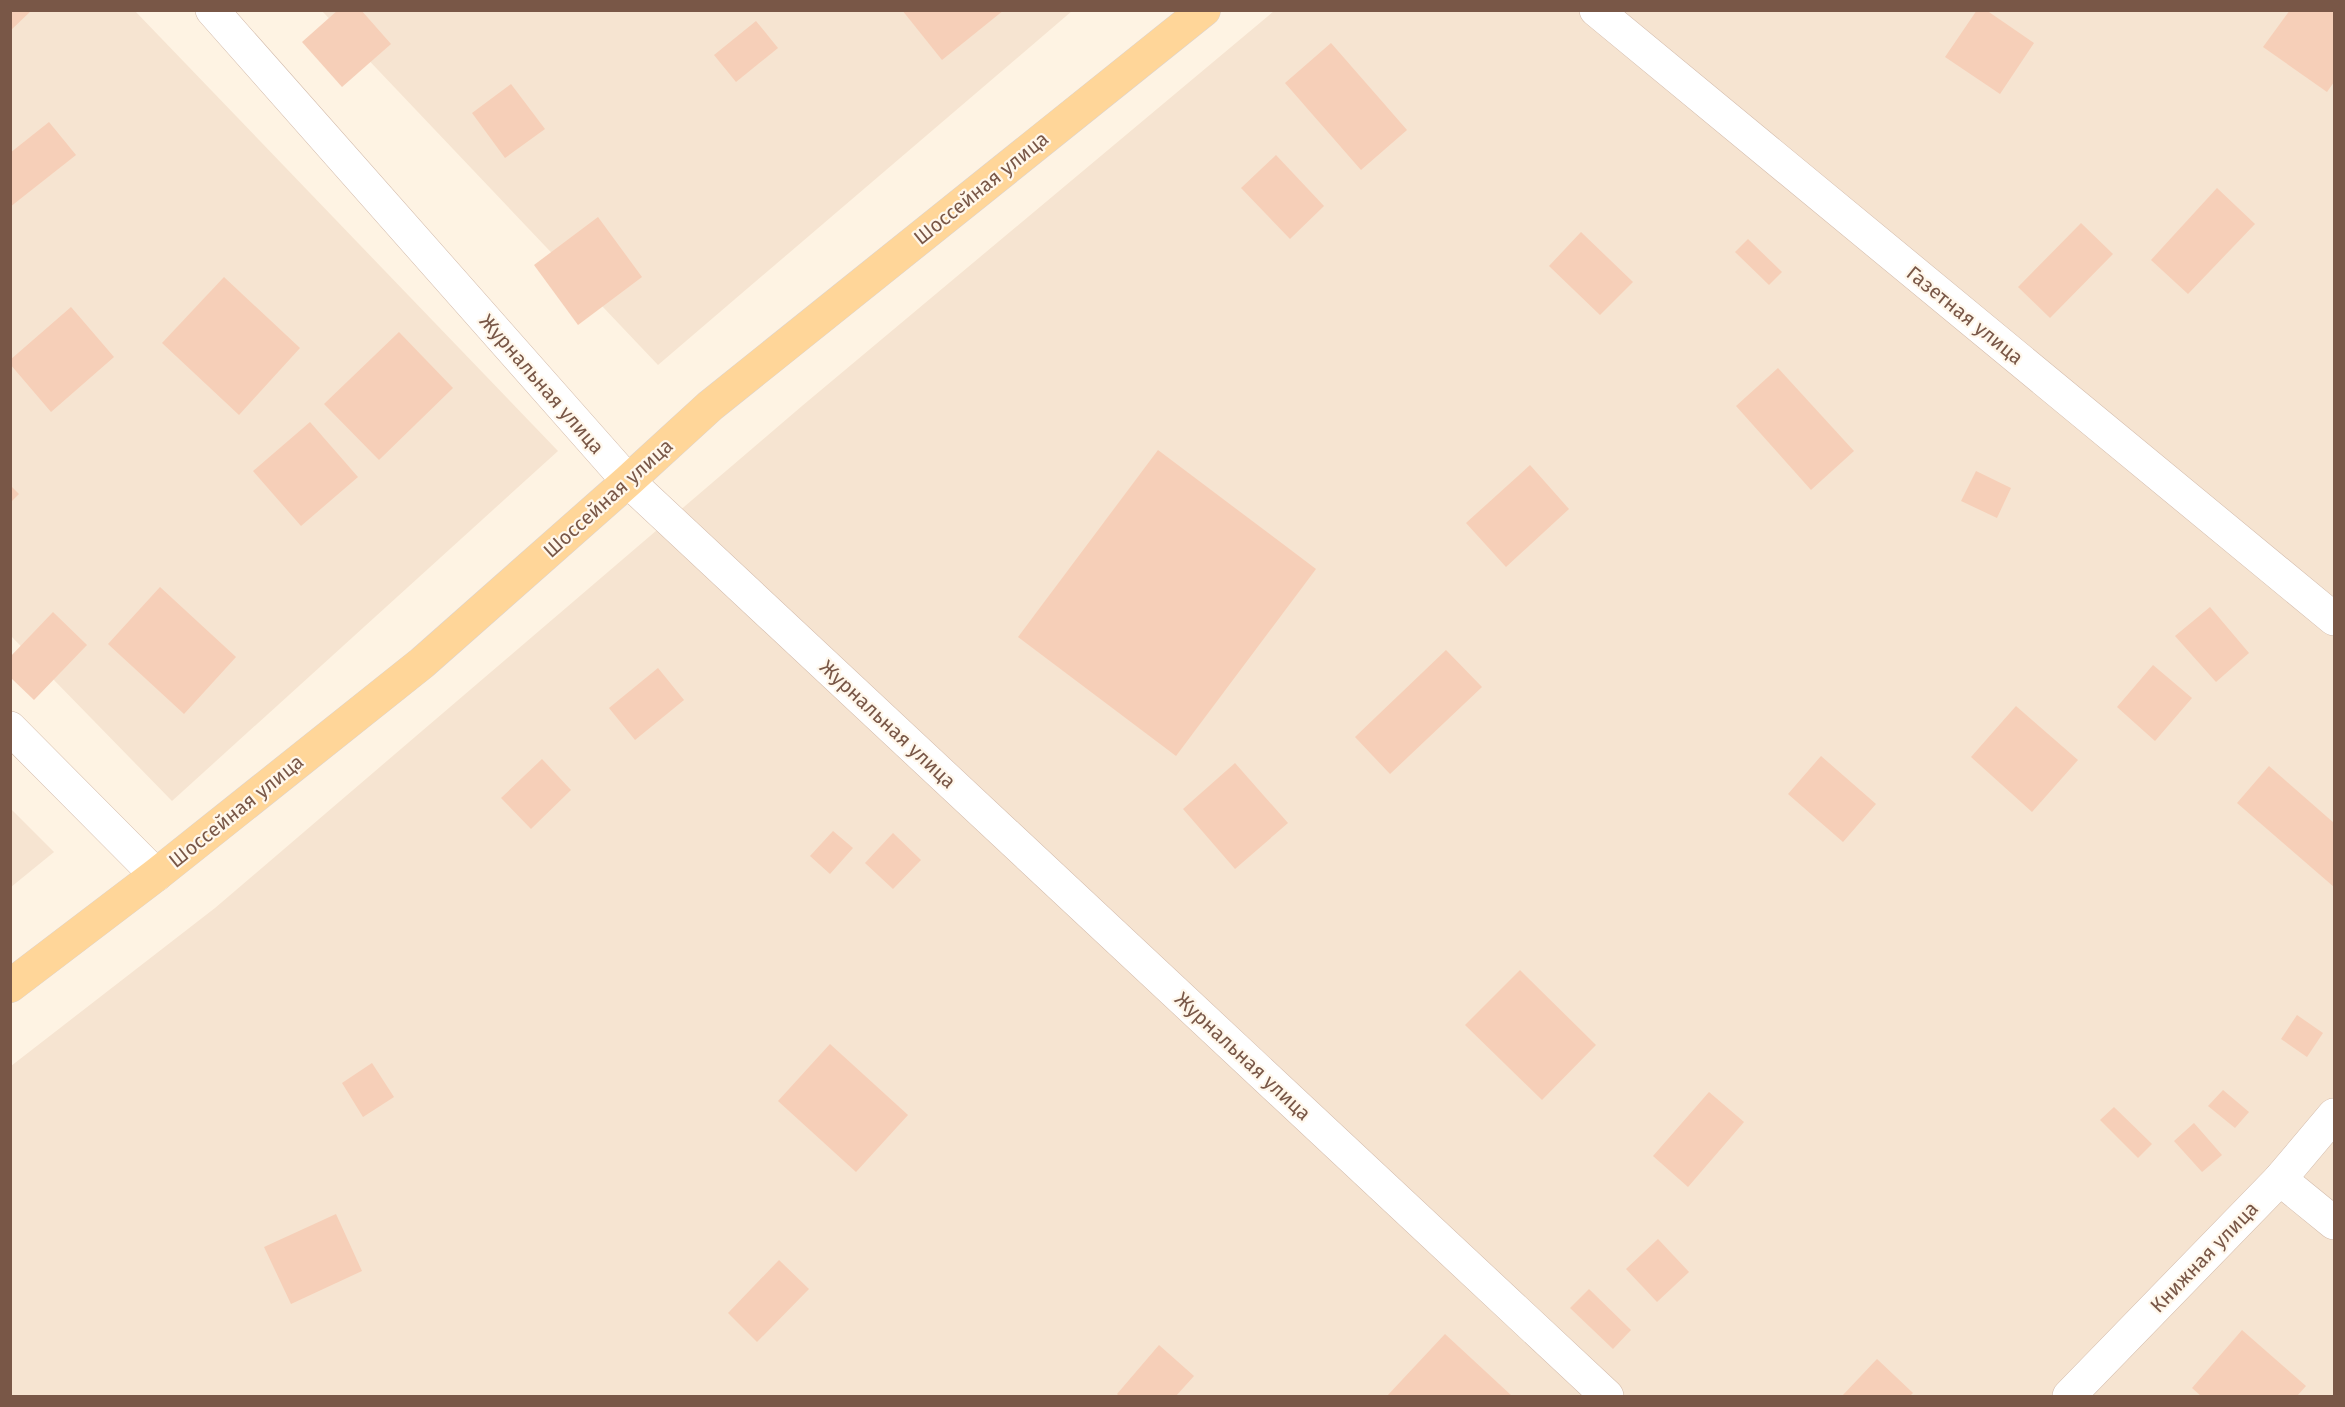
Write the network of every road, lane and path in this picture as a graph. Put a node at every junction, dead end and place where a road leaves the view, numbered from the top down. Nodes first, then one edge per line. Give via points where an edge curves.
1 (212, 10) edge
2 (1204, 10) edge
3 (1596, 10) edge
4 (628, 481) junction
5 (2334, 619) edge
6 (10, 728) edge
7 (156, 875) junction
8 (10, 986) edge
9 (2334, 1114) edge
10 (2280, 1179) junction
11 (2334, 1223) edge
12 (1607, 1396) edge
13 (2069, 1396) edge

1 - 4 street, Журнальная улица
2 - 4 main road, Шоссейная улица via 735,385
3 - 5 street, Газетная улица
4 - 7 main road, Шоссейная улица via 422,663
4 - 12 street, Журнальная улица
6 - 7 street
7 - 8 main road, Шоссейная улица
9 - 10 street, Книжная улица
10 - 11 street
10 - 13 street, Книжная улица

